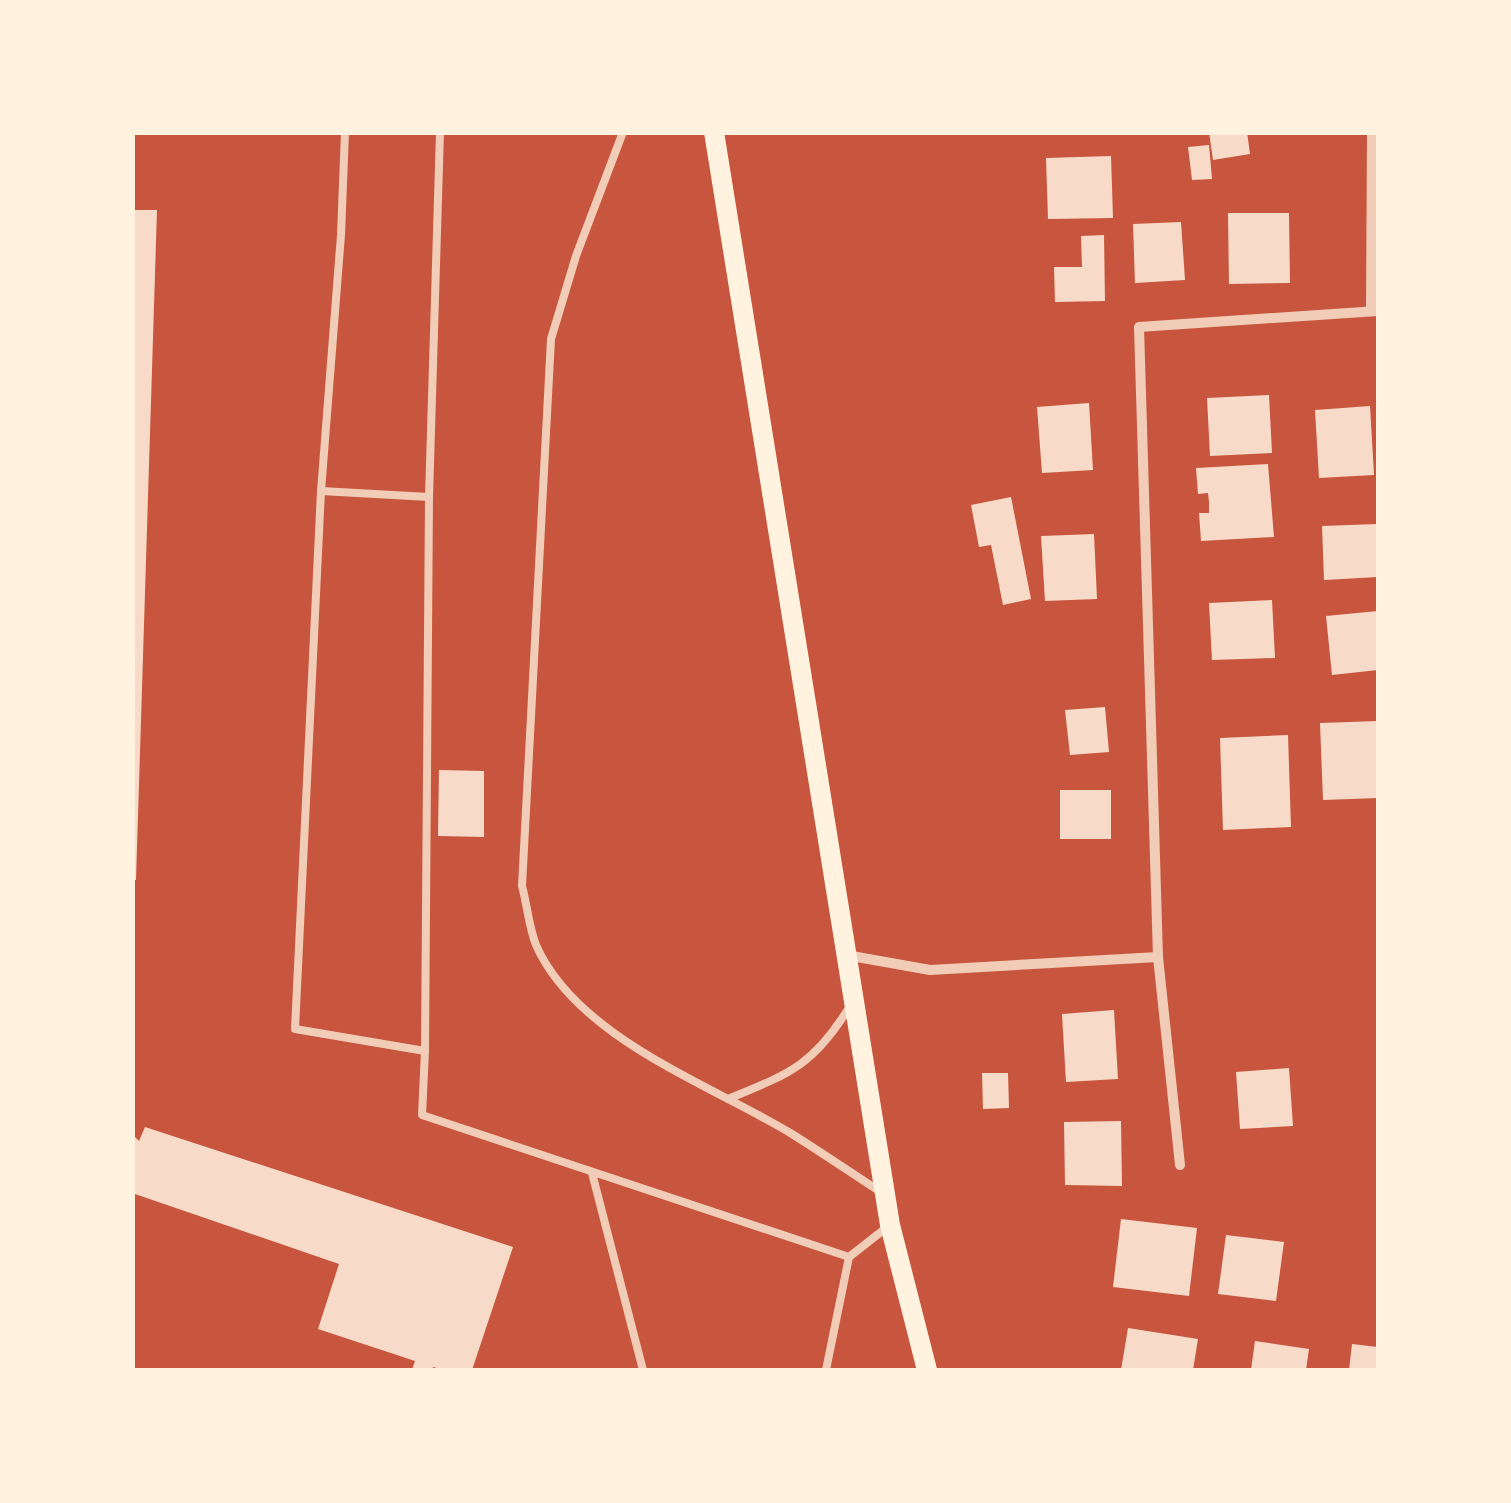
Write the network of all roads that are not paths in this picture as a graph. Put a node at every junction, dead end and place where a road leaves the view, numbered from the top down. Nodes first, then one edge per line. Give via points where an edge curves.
1 (344, 132) edge
2 (440, 132) edge
3 (623, 132) edge
4 (714, 132) edge
5 (1372, 132) edge
6 (1375, 310) edge
7 (321, 491) junction
8 (429, 497) junction
9 (845, 955) junction
10 (1158, 957) junction
11 (852, 1002) junction
12 (425, 1051) junction
13 (728, 1099) junction
14 (1180, 1164) dead end
15 (592, 1173) junction
16 (886, 1196) junction
17 (890, 1225) junction
18 (850, 1257) junction
19 (644, 1370) edge
20 (826, 1370) edge
21 (926, 1370) edge

1 - 7 lane
2 - 8 lane
3 - 13 lane via 551,339 522,886 536,945 564,988 595,1019
4 - 9 main road
5 - 6 street
6 - 10 street via 1140,327
7 - 8 lane
7 - 12 lane via 295,1029
8 - 12 lane
9 - 10 street via 930,970
9 - 11 main road
10 - 14 street
11 - 13 lane via 829,1040 804,1063
11 - 16 main road
12 - 15 lane via 422,1115
13 - 16 lane
15 - 18 lane
15 - 19 lane
16 - 17 main road
17 - 18 lane
17 - 21 main road
18 - 20 lane

